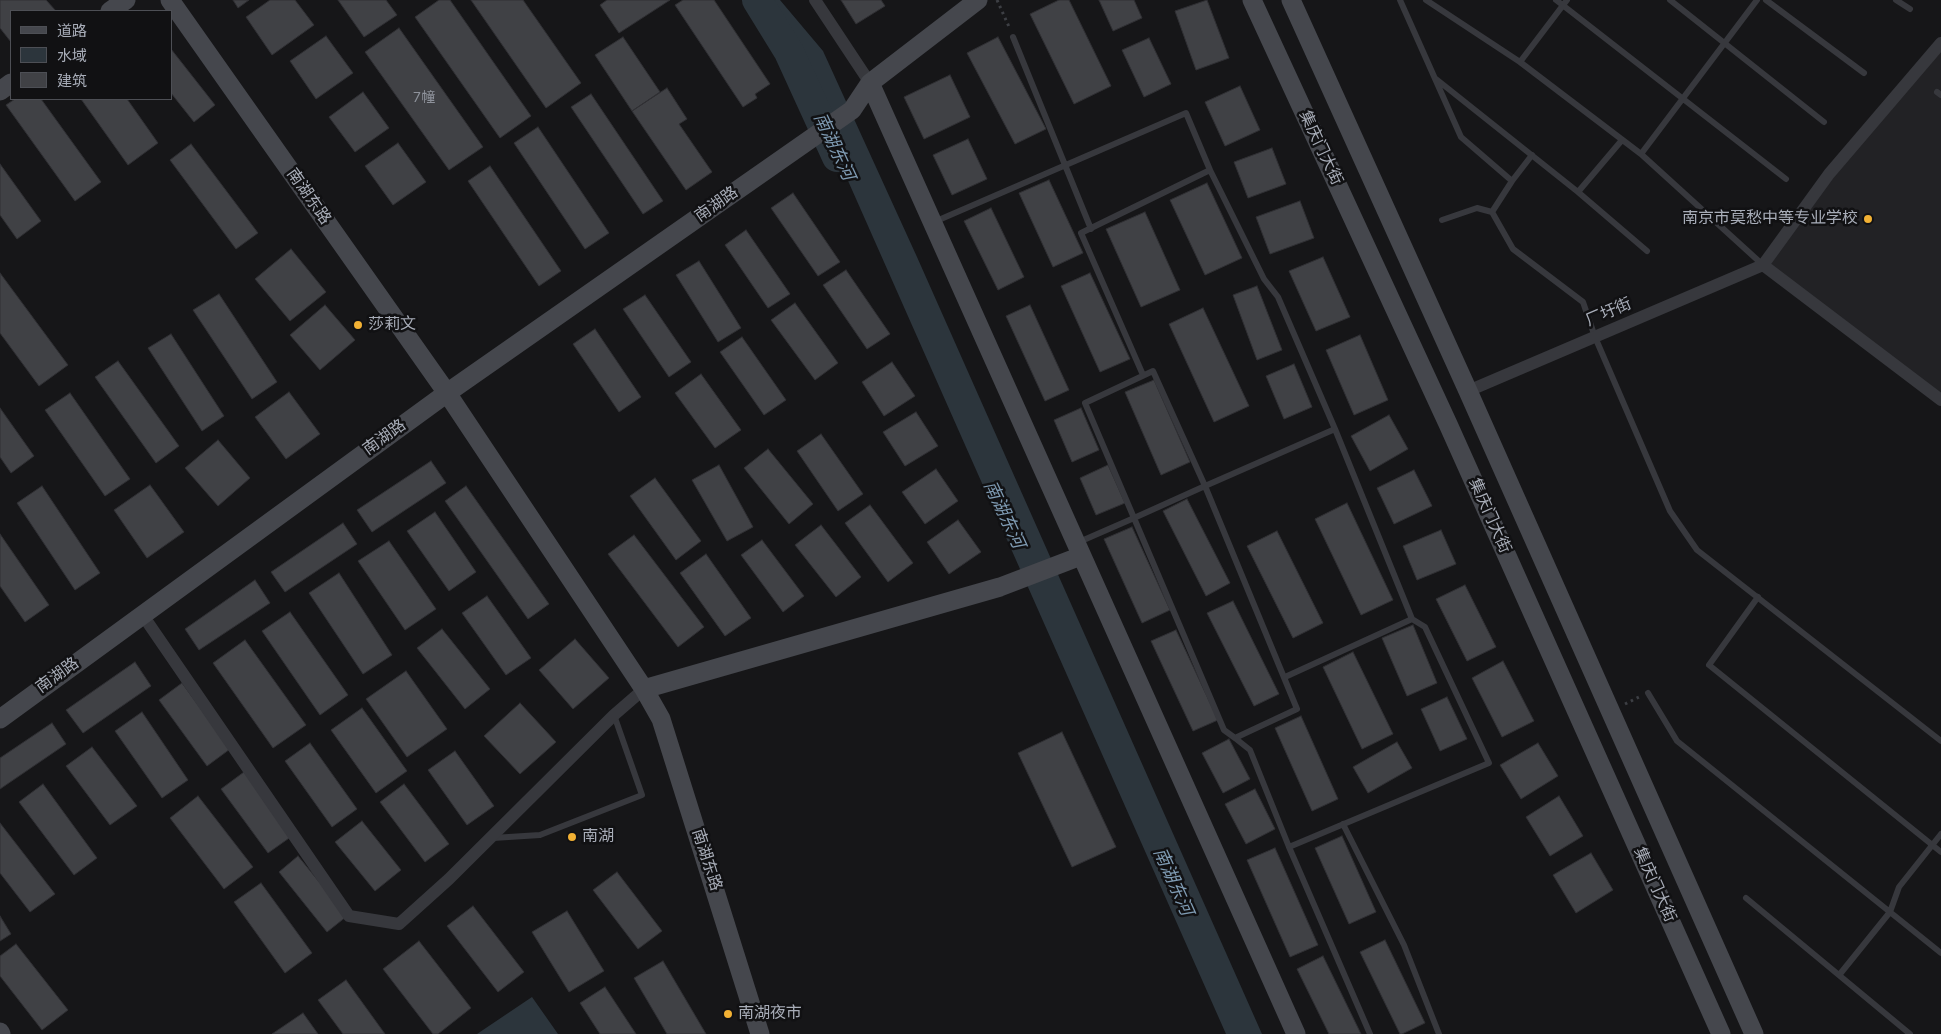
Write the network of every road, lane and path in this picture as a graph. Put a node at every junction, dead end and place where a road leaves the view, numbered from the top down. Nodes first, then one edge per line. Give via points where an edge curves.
1 (126, 0) edge
2 (170, 0) edge
3 (815, 0) edge
4 (978, 0) edge
5 (996, 0) edge
6 (1252, 0) edge
7 (1291, 0) edge
8 (1400, 0) edge
9 (1426, 0) edge
10 (1556, 0) edge
11 (1670, 0) edge
12 (1757, 0) edge
13 (1766, 0) edge
14 (1896, 0) edge
15 (1565, 3) edge
16 (1910, 8) dead end
17 (111, 10) edge
18 (1013, 36) joint
19 (1724, 43) junction
20 (1941, 43) edge
21 (1520, 62) junction
22 (1864, 73) dead end
23 (1435, 79) junction
24 (870, 83) junction
25 (1682, 98) junction
26 (1824, 122) dead end
27 (1622, 140) junction
28 (1641, 154) junction
29 (1532, 156) junction
30 (1064, 166) junction
31 (1210, 170) junction
32 (1512, 180) junction
33 (1786, 180) dead end
34 (1578, 192) junction
35 (1492, 212) junction
36 (1442, 220) dead end
37 (931, 223) junction
38 (1090, 229) junction
39 (1646, 251) dead end
40 (1763, 265) junction
41 (1595, 336) junction
42 (1143, 376) junction
43 (1468, 391) junction
44 (447, 394) junction
45 (1941, 400) edge
46 (1335, 429) junction
47 (1205, 486) junction
48 (1134, 518) junction
49 (1078, 549) junction
50 (1758, 597) junction
51 (142, 614) junction
52 (1412, 619) junction
53 (1285, 677) junction
54 (644, 689) junction
55 (1648, 693) joint
56 (1610, 711) junction
57 (614, 715) junction
58 (0, 719) edge
59 (1235, 738) junction
60 (1941, 741) edge
61 (1343, 824) junction
62 (1941, 834) edge
63 (489, 838) junction
64 (1932, 846) junction
65 (1289, 847) junction
66 (1941, 852) edge
67 (1746, 898) dead end
68 (1890, 912) junction
69 (1941, 953) edge
70 (1840, 974) junction
71 (760, 1034) edge
72 (1296, 1034) edge
73 (1370, 1034) edge
74 (1439, 1034) edge
75 (1721, 1034) edge
76 (1754, 1034) edge
77 (1910, 1034) edge

1 - 17 street
2 - 44 street, 南湖东路
3 - 24 street
4 - 24 street
5 - 18 path
6 - 75 street, 集庆门大街 via 1448,424
7 - 43 street, 集庆门大街
8 - 23 lane
9 - 21 lane
10 - 15 lane
11 - 19 lane
12 - 19 lane
13 - 22 lane
14 - 16 lane
15 - 21 lane
15 - 25 lane
18 - 30 lane
19 - 25 lane
19 - 26 lane
20 - 40 street via 1829,174
21 - 27 lane
23 - 29 lane
23 - 32 lane via 1461,137
24 - 37 street
24 - 44 street, 南湖路 via 852,110
25 - 28 lane
25 - 33 lane
27 - 28 lane
27 - 34 lane
28 - 40 lane
29 - 32 lane
29 - 34 lane
30 - 31 lane via 1186,113
30 - 37 lane
30 - 38 lane
31 - 38 lane
31 - 46 lane via 1264,279 1278,297
32 - 35 lane
34 - 39 lane
35 - 36 lane via 1477,208
35 - 41 lane via 1514,249 1583,302
37 - 49 street
38 - 42 lane via 1081,233
40 - 41 street, 厂圩街
40 - 45 street
41 - 43 street, 厂圩街
41 - 50 lane via 1670,511 1697,550
42 - 47 lane via 1153,371
42 - 48 lane via 1085,402
43 - 56 street, 集庆门大街
44 - 51 street, 南湖路
44 - 54 street, 南湖东路
46 - 47 lane
46 - 52 lane
47 - 48 lane
47 - 53 lane
48 - 49 lane
48 - 59 lane via 1224,730
49 - 54 street via 1045,568 1000,587
49 - 72 street
50 - 60 lane
50 - 64 lane via 1709,665
51 - 58 street, 南湖路
51 - 63 street via 349,916 399,924
52 - 53 lane
52 - 61 lane via 1425,627 1489,763
53 - 59 lane via 1297,709
54 - 57 street
54 - 71 street, 南湖东路 via 661,719
55 - 56 path
55 - 68 lane via 1677,741
56 - 76 street, 集庆门大街
57 - 63 street
57 - 63 lane via 642,795 540,835
59 - 65 lane via 1250,750
61 - 65 lane
61 - 74 lane via 1404,945
62 - 64 lane
64 - 66 lane
64 - 68 lane via 1899,887
65 - 73 lane
67 - 70 lane
68 - 69 lane
68 - 70 lane
70 - 77 lane

